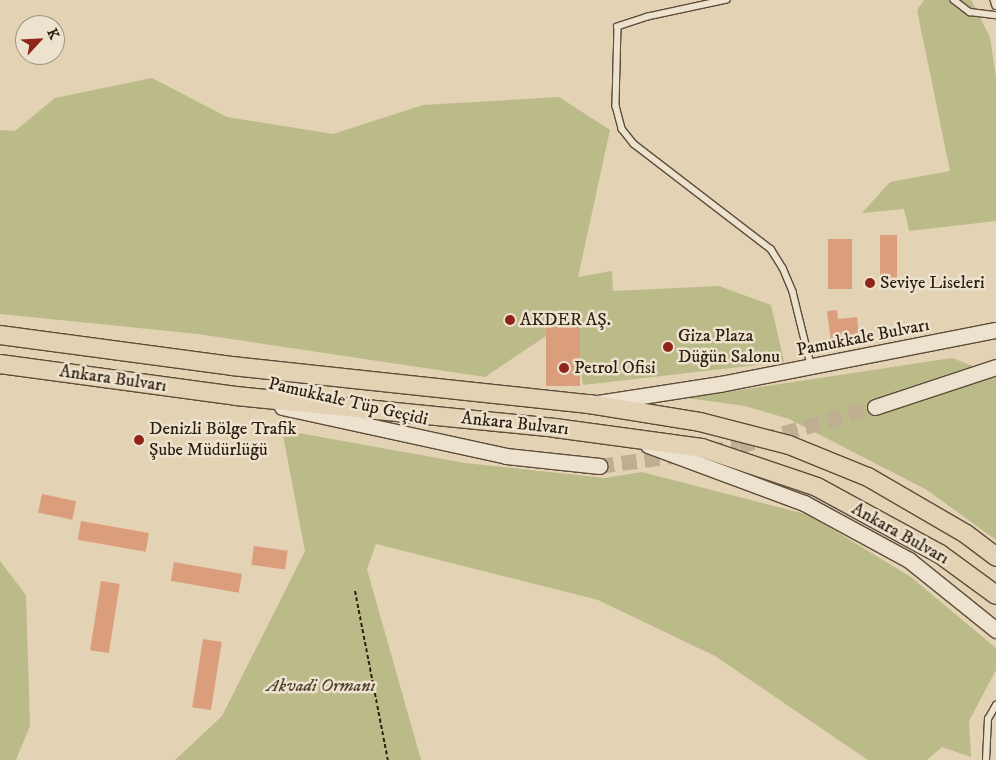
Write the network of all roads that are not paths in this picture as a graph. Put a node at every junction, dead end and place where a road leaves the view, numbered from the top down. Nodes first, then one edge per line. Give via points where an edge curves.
1 (726, 0) edge
2 (954, 0) edge
3 (994, 0) edge
4 (996, 6) edge
5 (996, 15) edge
6 (996, 330) edge
7 (0, 335) edge
8 (0, 364) edge
9 (811, 367) junction
10 (996, 367) edge
11 (236, 396) junction
12 (589, 404) junction
13 (875, 407) tunnel mouth
14 (623, 436) junction
15 (599, 466) tunnel mouth
16 (996, 557) edge
17 (996, 595) edge
18 (996, 630) edge
19 (996, 705) edge
20 (986, 760) edge

1 - 9 lane via 618,27 616,106 622,129 634,144 771,249 784,268 793,292
2 - 5 lane via 970,12
3 - 4 lane
6 - 9 main road, Pamukkale Bulvarı
7 - 12 main road, Ankara Bulvarı via 232,366
8 - 11 main road, Ankara Bulvarı
9 - 12 main road, Pamukkale Bulvarı
10 - 13 main road
11 - 14 main road, Ankara Bulvarı
11 - 15 main road, Pamukkale Tüp Geçidi via 506,456
12 - 16 main road, Ankara Bulvarı via 700,422 790,445 868,476 966,534
14 - 17 main road, Ankara Bulvarı via 702,448 817,487 940,554
14 - 18 main road via 804,503 909,560
19 - 20 lane via 988,719

